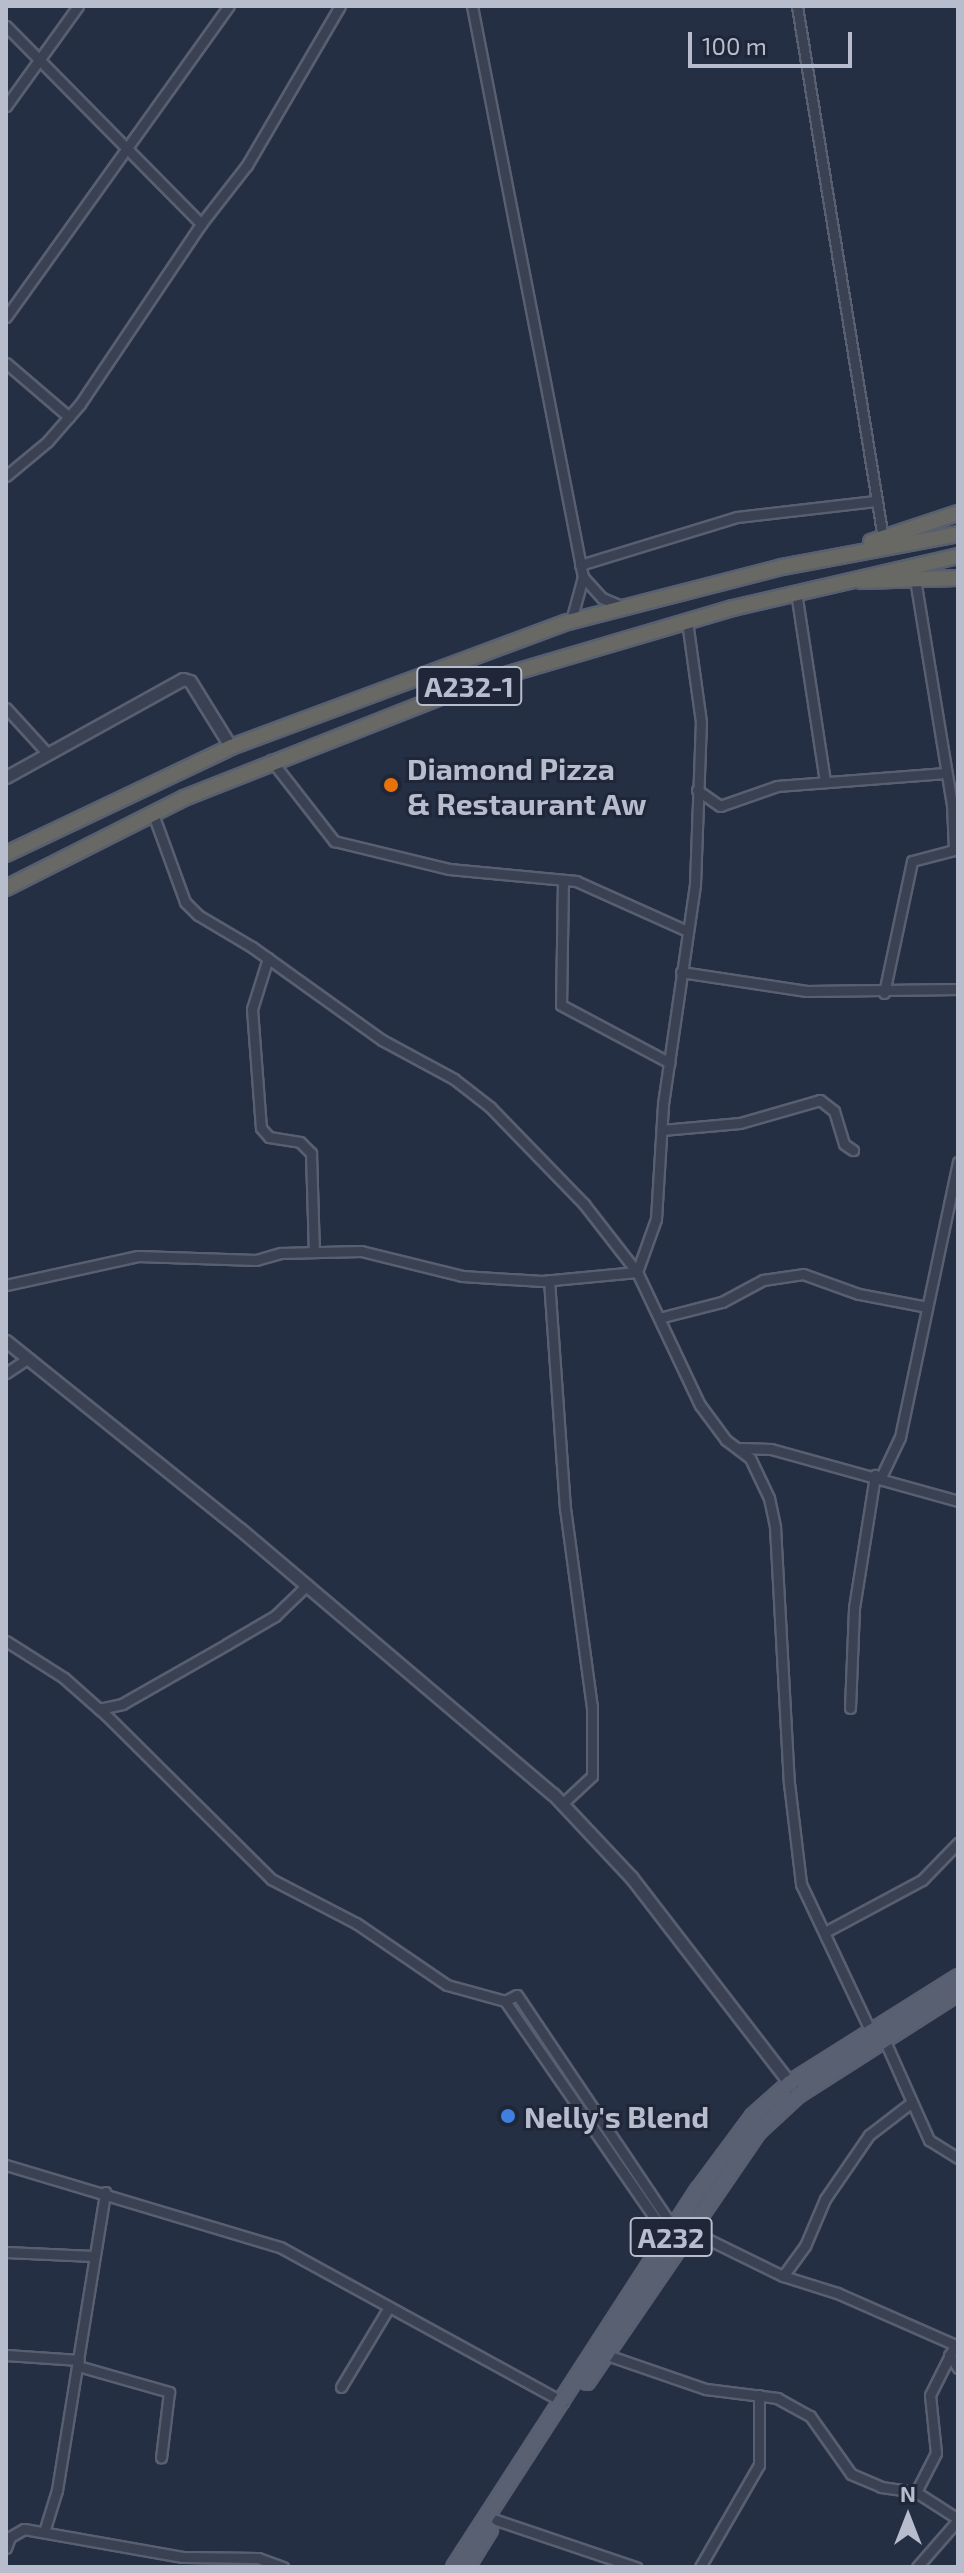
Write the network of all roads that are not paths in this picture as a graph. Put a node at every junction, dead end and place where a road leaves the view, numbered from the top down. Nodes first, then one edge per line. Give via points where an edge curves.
1 (78, 6) edge
2 (229, 6) edge
3 (340, 6) edge
4 (472, 6) edge
5 (797, 6) edge
6 (6, 26) edge
7 (41, 58) junction
8 (6, 106) edge
9 (125, 148) junction
10 (201, 224) junction
11 (6, 317) edge
12 (6, 363) edge
13 (69, 417) junction
14 (6, 476) edge
15 (875, 501) junction
16 (958, 513) edge
17 (958, 534) edge
18 (883, 538) junction
19 (832, 556) junction
20 (958, 556) edge
21 (580, 565) junction
22 (583, 577) junction
23 (958, 578) edge
24 (915, 579) junction
25 (836, 582) junction
26 (796, 592) junction
27 (623, 607) junction
28 (571, 621) junction
29 (687, 621) junction
30 (6, 708) edge
31 (231, 747) junction
32 (48, 754) junction
33 (271, 760) junction
34 (946, 773) junction
35 (6, 777) edge
36 (825, 781) junction
37 (697, 790) junction
38 (153, 814) junction
39 (956, 849) edge
40 (6, 854) edge
41 (563, 880) junction
42 (6, 888) edge
43 (687, 931) junction
44 (268, 958) junction
45 (681, 972) junction
46 (958, 989) edge
47 (884, 993) junction
48 (670, 1063) junction
49 (662, 1130) junction
50 (853, 1150) dead end
51 (958, 1162) edge
52 (314, 1252) junction
53 (637, 1272) junction
54 (549, 1280) junction
55 (6, 1285) edge
56 (927, 1307) junction
57 (659, 1318) junction
58 (8, 1346) edge
59 (28, 1358) junction
60 (6, 1373) edge
61 (741, 1448) junction
62 (878, 1476) junction
63 (958, 1501) edge
64 (307, 1585) junction
65 (6, 1641) edge
66 (122, 1704) junction
67 (850, 1708) dead end
68 (99, 1709) junction
69 (115, 1724) junction
70 (562, 1804) junction
71 (958, 1843) edge
72 (825, 1932) junction
73 (958, 1977) edge
74 (958, 1993) edge
75 (505, 2001) junction
76 (870, 2030) junction
77 (884, 2039) junction
78 (794, 2089) junction
79 (912, 2102) junction
80 (958, 2158) edge
81 (6, 2165) edge
82 (105, 2192) junction
83 (678, 2233) junction
84 (6, 2252) edge
85 (93, 2256) junction
86 (783, 2276) junction
87 (389, 2307) junction
88 (953, 2349) edge
89 (6, 2355) edge
90 (607, 2355) junction
91 (79, 2363) junction
92 (958, 2368) edge
93 (341, 2387) dead end
94 (759, 2395) junction
95 (563, 2402) junction
96 (161, 2458) dead end
97 (916, 2492) junction
98 (958, 2519) edge
99 (496, 2520) junction
100 (44, 2532) junction
101 (6, 2548) edge
102 (283, 2567) edge
103 (454, 2567) edge
104 (467, 2567) edge
105 (636, 2567) edge
106 (700, 2567) edge
107 (917, 2567) edge

1 - 7 street
2 - 9 street
3 - 10 street via 247,165
4 - 21 street
5 - 15 street
6 - 7 street
7 - 8 street
7 - 9 street
9 - 10 street
9 - 11 street
10 - 13 street
12 - 13 street
13 - 14 street
15 - 18 street
15 - 21 street via 737,517
16 - 18 highway
17 - 19 highway, A232-1
18 - 19 highway
19 - 27 highway, A232-1
20 - 25 highway, A232-1
21 - 22 street
22 - 27 street via 602,598
22 - 28 street
23 - 24 highway
24 - 25 highway
24 - 34 street
25 - 26 highway, A232-1
26 - 29 highway, A232-1
26 - 36 street
27 - 28 highway, A232-1
28 - 31 highway, A232-1
29 - 33 highway, A232-1 via 468,686
29 - 37 street via 701,722
30 - 32 street
31 - 32 street via 190,681 183,679
31 - 40 highway, A232-1
32 - 35 street
33 - 38 highway, A232-1
33 - 41 street via 334,841 449,869
34 - 36 street
34 - 39 street
36 - 37 street via 777,786 720,806
37 - 43 street via 695,884
38 - 42 highway, A232-1
38 - 44 street via 185,902
39 - 47 street via 912,861
41 - 43 street via 597,887
41 - 48 street via 561,1005
43 - 45 street
44 - 52 street via 252,1009 261,1128 269,1137 300,1142 311,1153
44 - 53 street via 382,1040 454,1079 490,1107 584,1204
45 - 47 street via 807,991
45 - 48 street
46 - 47 street
48 - 49 street
49 - 50 street via 740,1123 820,1100 834,1111 844,1144
49 - 53 street via 656,1219
51 - 56 street
52 - 54 street via 361,1251 462,1276
52 - 55 street via 256,1260 138,1256
53 - 54 street
53 - 57 street
54 - 70 street via 565,1508 592,1707 592,1776
56 - 57 street via 859,1294 822,1277 783,1275 722,1302
56 - 62 street via 900,1437
57 - 61 street via 700,1405 726,1440
58 - 59 street
59 - 60 street
59 - 64 street
61 - 62 street via 771,1449
61 - 72 street via 769,1498 775,1527 796,1855 801,1884
62 - 63 street
62 - 67 street via 854,1608
64 - 66 street via 275,1616
64 - 70 street
65 - 68 street
66 - 68 street
66 - 69 street
68 - 69 street
69 - 75 street via 271,1879 356,1923 426,1974
70 - 78 street via 631,1877
71 - 72 street via 922,1880
72 - 76 street
73 - 76 main road, A232
74 - 77 main road, A232
75 - 83 street
75 - 83 street via 517,1995
76 - 78 main road, A232
77 - 78 main road, A232
77 - 79 street
78 - 83 main road, A232
79 - 80 street via 929,2140
79 - 86 street via 869,2135 825,2199 805,2246
81 - 82 street
82 - 85 street
82 - 87 street via 280,2247
83 - 86 street
83 - 90 main road, A232
83 - 95 main road, A232
84 - 85 street
85 - 91 street
86 - 88 street via 837,2293
87 - 93 street
87 - 95 street
88 - 92 street
88 - 97 street via 930,2395 936,2453
89 - 91 street
90 - 94 street via 706,2389
90 - 99 main road, A232
91 - 96 street via 169,2392
91 - 100 street via 57,2490
94 - 97 street via 777,2398 810,2416 861,2480
94 - 106 street via 759,2465
95 - 103 main road, A232
97 - 98 street
98 - 107 street
99 - 104 main road, A232
99 - 105 street
100 - 101 street via 24,2529 10,2537
100 - 102 street via 125,2550 183,2557 242,2556

